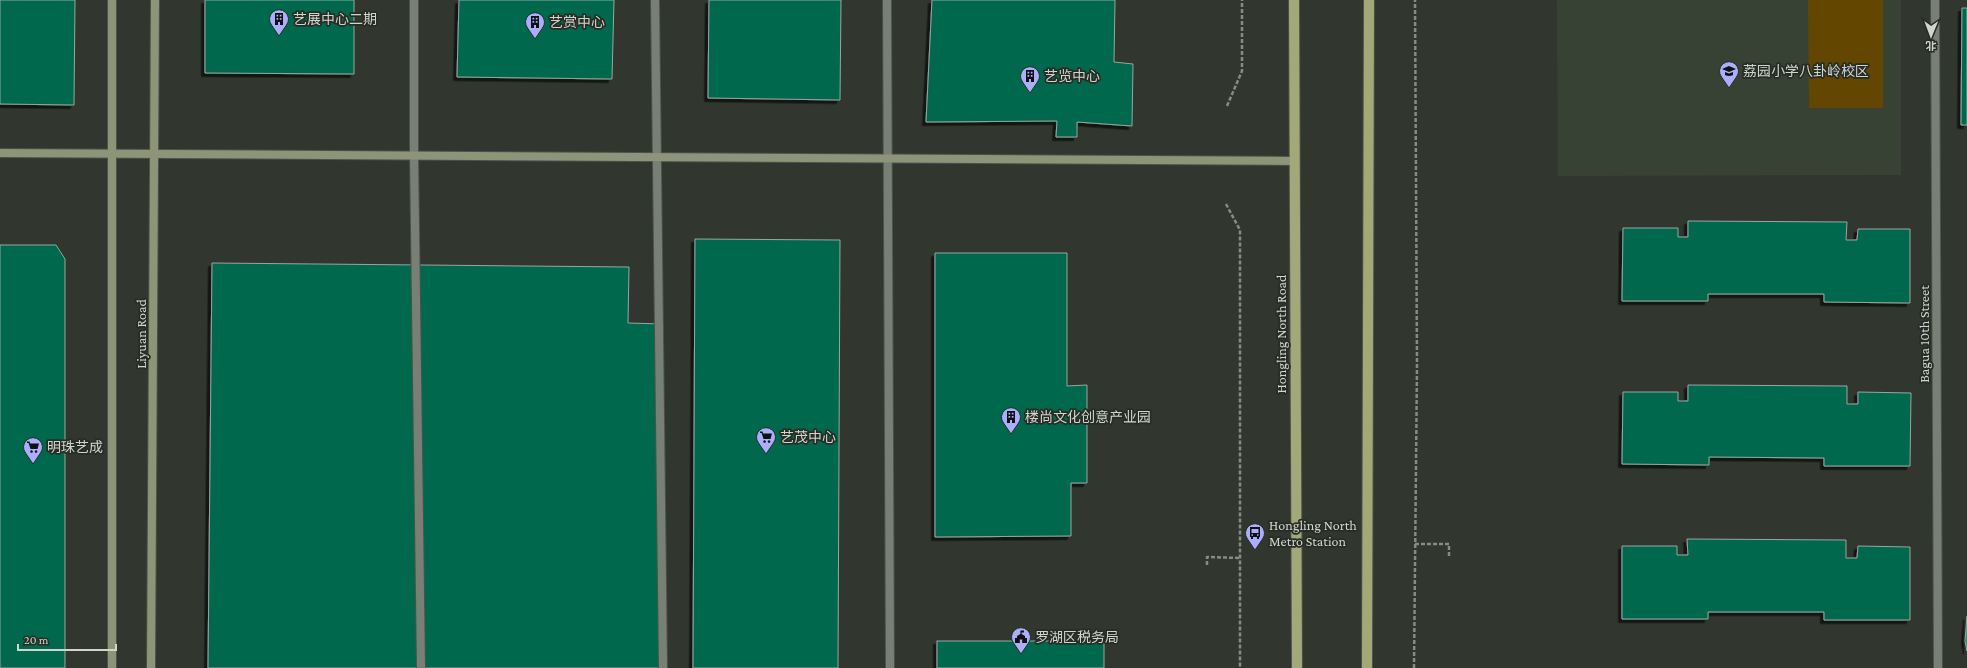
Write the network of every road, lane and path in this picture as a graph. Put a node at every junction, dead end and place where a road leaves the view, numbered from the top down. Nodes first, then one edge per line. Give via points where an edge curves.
1 (112, 0) edge
2 (155, 0) edge
3 (414, 0) edge
4 (655, 0) edge
5 (887, 0) edge
6 (1242, 0) edge
7 (1294, 0) edge
8 (1369, 0) edge
9 (1415, 0) edge
10 (1935, 0) edge
11 (1227, 106) dead end
12 (0, 154) edge
13 (112, 155) junction
14 (155, 155) junction
15 (414, 155) junction
16 (656, 157) junction
17 (886, 158) junction
18 (1294, 161) junction
19 (1226, 204) dead end
20 (1416, 544) junction
21 (1240, 558) junction
22 (1449, 558) dead end
23 (1207, 565) dead end
24 (112, 668) edge
25 (151, 668) edge
26 (421, 668) edge
27 (663, 668) edge
28 (890, 668) edge
29 (1240, 668) edge
30 (1297, 668) edge
31 (1367, 668) edge
32 (1414, 668) edge
33 (1938, 668) edge

1 - 13 street
2 - 14 street, Liyuan Road
3 - 15 street
4 - 16 street
5 - 17 street
6 - 11 path via 1242,71
7 - 18 main road, Hongling North Road
8 - 31 main road
9 - 20 path
10 - 33 street, Bagua 10th Street
12 - 13 street
13 - 14 street
13 - 24 street
14 - 15 street
14 - 25 street, Liyuan Road
15 - 16 street
15 - 26 street
16 - 17 street
16 - 27 street
17 - 18 street
17 - 28 street
18 - 30 main road, Hongling North Road
19 - 21 path via 1240,230
20 - 22 path via 1449,544
20 - 32 path
21 - 23 path via 1207,557
21 - 29 path

